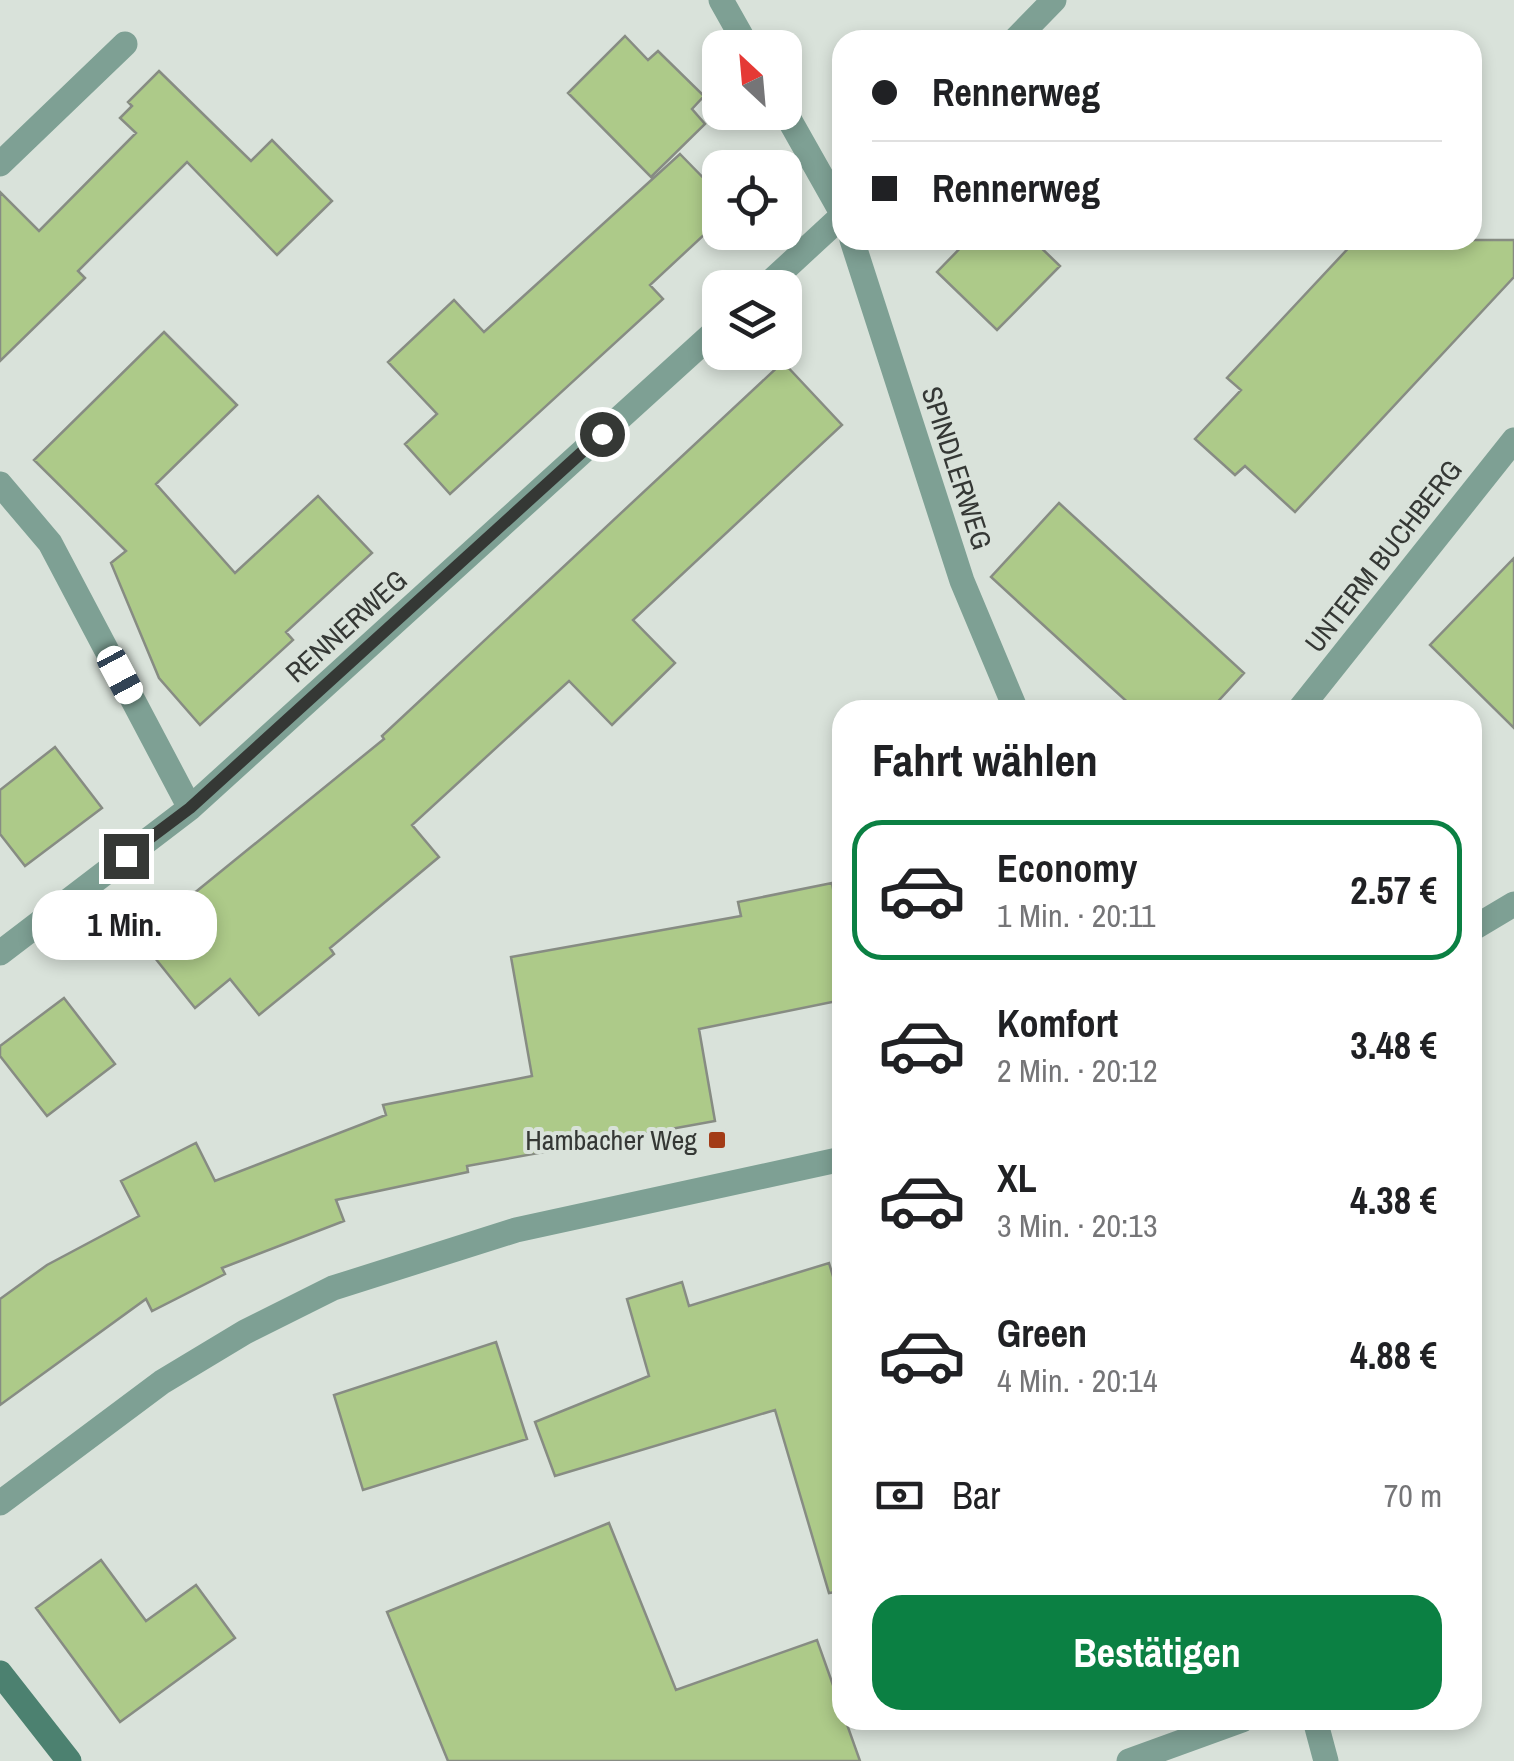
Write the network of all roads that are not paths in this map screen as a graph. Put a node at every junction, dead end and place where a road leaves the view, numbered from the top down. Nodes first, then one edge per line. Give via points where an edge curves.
1 (721, 0) edge
2 (1054, 0) edge
3 (738, 30) edge
4 (1025, 30) edge
5 (124, 44) dead end
6 (795, 130) edge
7 (0, 164) edge
8 (832, 197) edge
9 (832, 224) edge
10 (855, 250) edge
11 (783, 270) edge
12 (702, 343) edge
13 (1514, 440) edge
14 (0, 484) edge
15 (1012, 700) edge
16 (1308, 700) edge
17 (190, 808) junction
18 (1514, 904) edge
19 (1482, 923) edge
20 (0, 954) edge
21 (832, 1161) edge
22 (0, 1503) edge
23 (0, 1673) edge
24 (1214, 1730) edge
25 (1318, 1730) edge
26 (69, 1761) edge
27 (1129, 1761) edge
28 (1326, 1761) edge

1 - 3 street
2 - 4 street
5 - 7 street
6 - 8 street
9 - 11 street
10 - 15 street, SPINDLERWEG via 962,580
12 - 17 street, RENNERWEG
13 - 16 street, UNTERM BUCHBERG
14 - 17 street via 50,543
17 - 20 street, RENNERWEG
18 - 19 street
21 - 22 street via 516,1230 332,1288 162,1382
23 - 26 street
24 - 27 street
25 - 28 street

